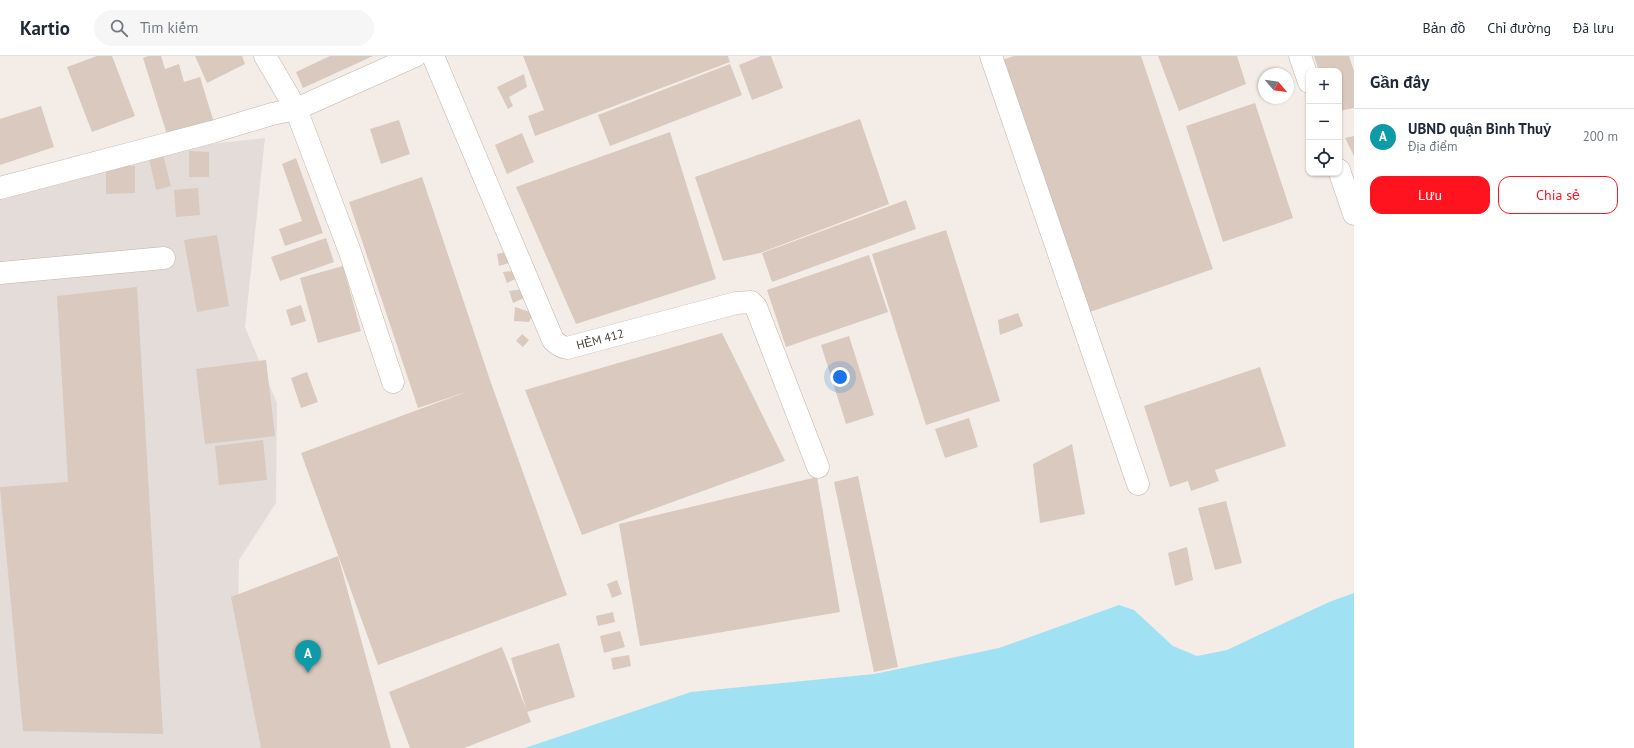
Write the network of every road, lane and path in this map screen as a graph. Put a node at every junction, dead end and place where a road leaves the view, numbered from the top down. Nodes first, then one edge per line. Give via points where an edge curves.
1 (265, 56) edge
2 (415, 56) edge
3 (433, 56) edge
4 (991, 56) edge
5 (1300, 56) edge
6 (1306, 73) edge
7 (296, 109) junction
8 (1341, 176) edge
9 (0, 188) edge
10 (1354, 214) edge
11 (164, 258) dead end
12 (0, 273) edge
13 (393, 382) dead end
14 (818, 467) dead end
15 (1138, 484) dead end

1 - 7 street
2 - 7 street
3 - 14 street, HẺM 412 via 553,340 567,348 736,303 751,302 756,307
4 - 15 street
5 - 6 street
7 - 9 street
7 - 13 street via 350,252
8 - 10 street
11 - 12 street

